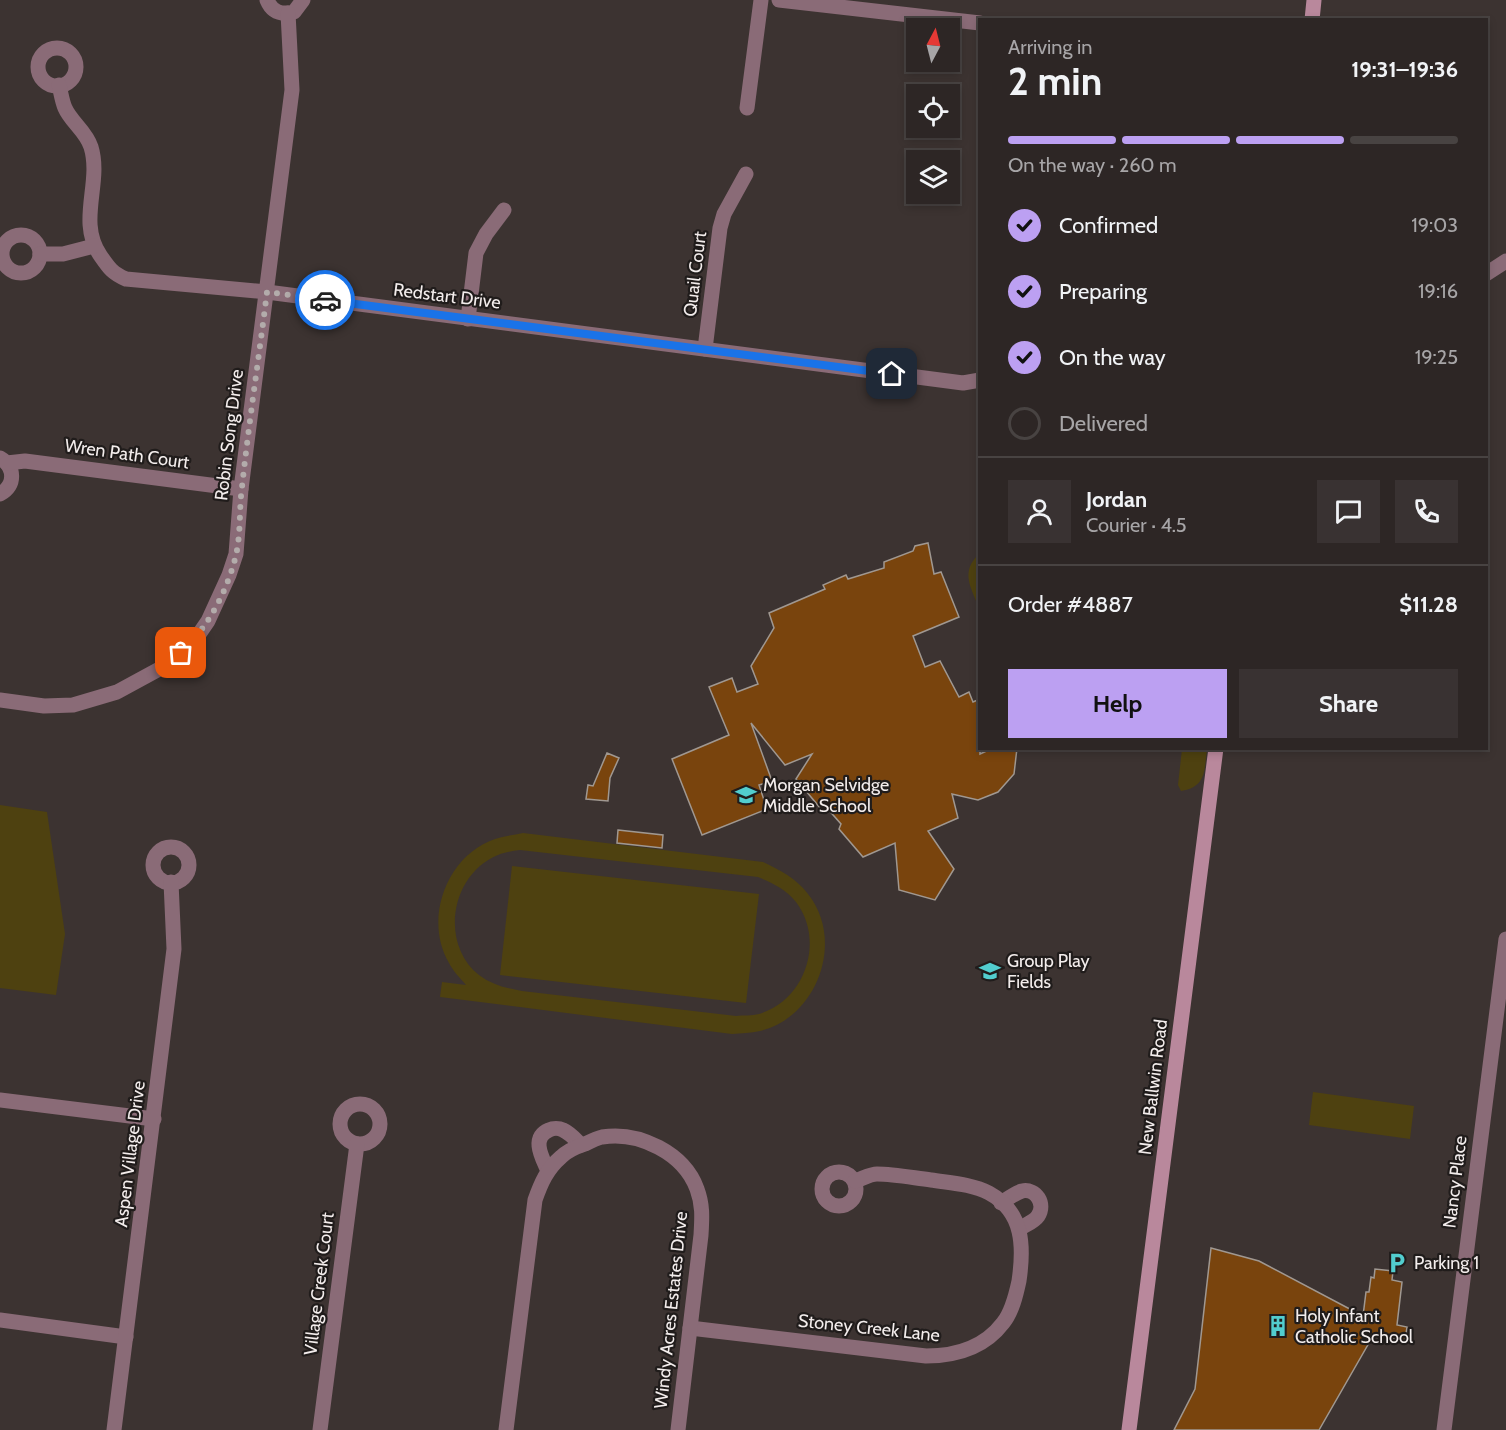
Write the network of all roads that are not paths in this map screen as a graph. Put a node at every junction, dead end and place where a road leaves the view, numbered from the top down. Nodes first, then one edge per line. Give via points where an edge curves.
1 (267, 0) edge
2 (303, 0) edge
3 (761, 0) edge
4 (779, 0) edge
5 (1314, 0) edge
6 (288, 14) junction
7 (1312, 18) edge
8 (978, 22) edge
9 (59, 85) dead end
10 (747, 108) dead end
11 (747, 174) dead end
12 (504, 210) dead end
13 (94, 246) junction
14 (40, 254) dead end
15 (1506, 261) edge
16 (1488, 273) edge
17 (267, 292) junction
18 (468, 319) junction
19 (705, 349) junction
20 (978, 380) edge
21 (3, 460) edge
22 (241, 489) junction
23 (0, 494) edge
24 (0, 700) edge
25 (1216, 750) edge
26 (171, 882) dead end
27 (1506, 939) edge
28 (0, 1101) edge
29 (154, 1119) junction
30 (357, 1144) dead end
31 (581, 1145) junction
32 (548, 1171) junction
33 (855, 1181) dead end
34 (1001, 1203) junction
35 (1019, 1229) junction
36 (0, 1320) edge
37 (690, 1328) junction
38 (126, 1337) junction
39 (114, 1430) edge
40 (320, 1430) edge
41 (506, 1430) edge
42 (678, 1430) edge
43 (1129, 1430) edge
44 (1444, 1430) edge

1 - 6 street via 272,9
2 - 6 street
3 - 10 street
4 - 8 street
5 - 7 main road
6 - 17 street, Robin Song Drive via 292,90
9 - 13 street, Redstart Drive via 65,108 90,146 94,171 89,217
11 - 19 street, Quail Court via 720,228
12 - 18 street via 476,253
13 - 14 street via 63,254
13 - 17 street, Redstart Drive via 113,273 126,279
15 - 16 street
17 - 18 street, Redstart Drive
17 - 22 street, Robin Song Drive
18 - 19 street, Redstart Drive
19 - 20 street, Redstart Drive via 963,383
21 - 22 street, Wren Path Court
21 - 23 street, Wren Path Court via 10,468 12,481
22 - 24 street, Robin Song Drive via 236,554 229,575 208,621 181,653 164,667 117,692 73,705
25 - 43 main road, New Ballwin Road
26 - 29 street, Aspen Village Drive via 174,949
27 - 44 street, Nancy Place
28 - 29 street
29 - 38 street, Aspen Village Drive
30 - 40 street, Village Creek Court
31 - 32 street, Windy Acres Estates Drive via 560,1157
31 - 32 street via 561,1129 544,1133 538,1148
31 - 37 street, Windy Acres Estates Drive via 601,1137 624,1136 666,1151 685,1167 703,1210
32 - 41 street, Windy Acres Estates Drive via 536,1200
33 - 34 street, Stoney Creek Lane via 875,1174 969,1186
34 - 35 street, Stoney Creek Lane
34 - 35 street via 1022,1191 1032,1192 1039,1199 1040,1214
35 - 37 street, Stoney Creek Lane via 1021,1266 1009,1312 983,1341 958,1354 926,1356
36 - 38 street
37 - 42 street, Windy Acres Estates Drive
38 - 39 street, Aspen Village Drive

